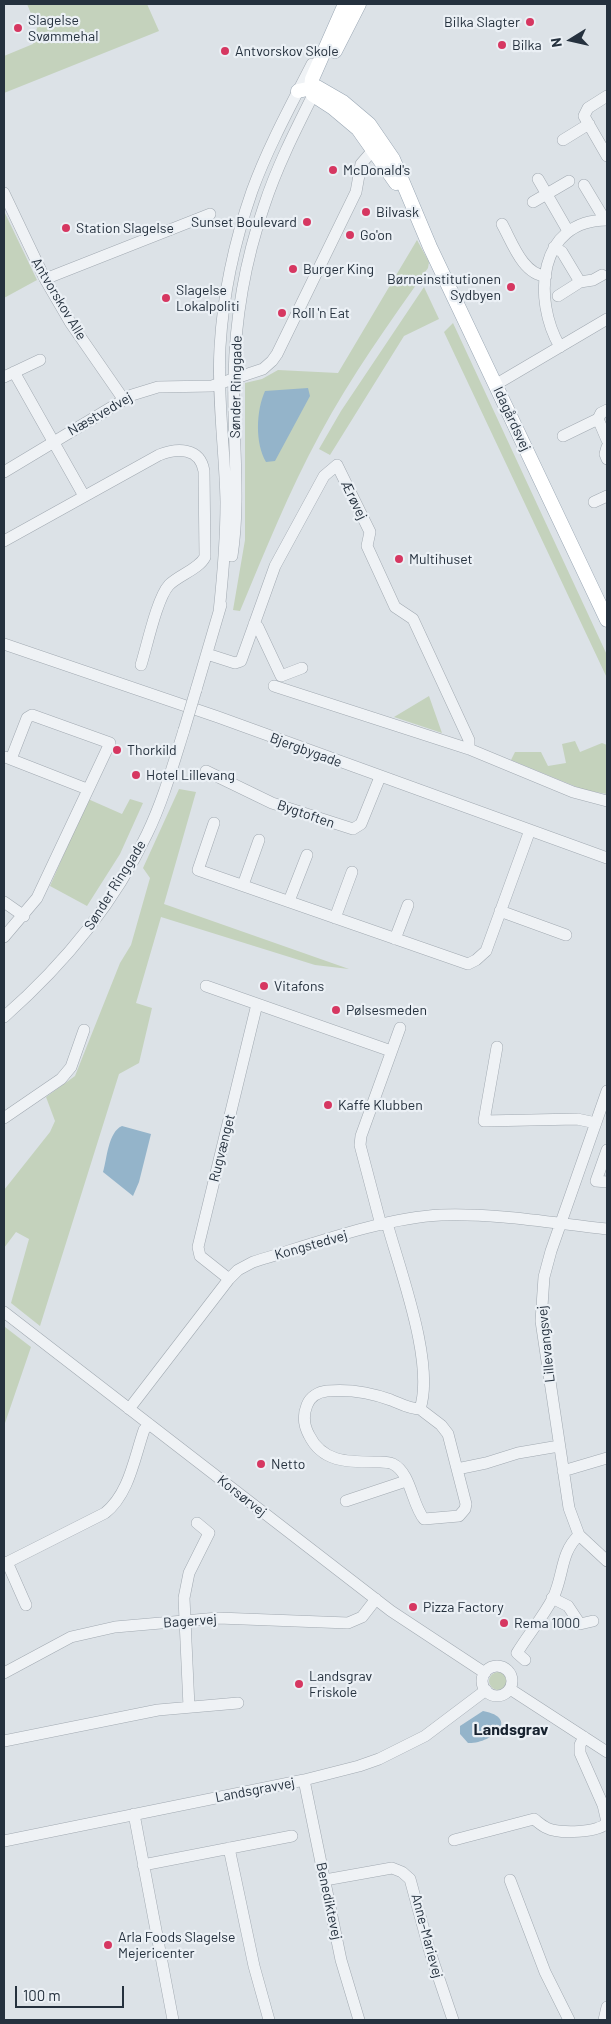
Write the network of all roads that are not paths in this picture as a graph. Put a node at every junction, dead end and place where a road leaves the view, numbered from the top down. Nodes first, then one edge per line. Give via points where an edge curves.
1 (344, 4) edge
2 (359, 4) edge
3 (310, 90) junction
4 (607, 96) edge
5 (589, 124) junction
6 (563, 140) dead end
7 (604, 141) edge
8 (374, 149) junction
9 (607, 156) edge
10 (538, 179) dead end
11 (569, 181) dead end
12 (584, 185) dead end
13 (4, 193) edge
14 (547, 194) junction
15 (532, 202) dead end
16 (210, 214) dead end
17 (417, 219) junction
18 (606, 220) edge
19 (502, 224) dead end
20 (568, 231) junction
21 (554, 247) junction
22 (602, 275) dead end
23 (546, 276) junction
24 (45, 279) junction
25 (580, 282) junction
26 (558, 296) dead end
27 (607, 319) edge
28 (560, 347) junction
29 (40, 360) dead end
30 (9, 374) edge
31 (234, 378) junction
32 (219, 384) junction
33 (496, 385) junction
34 (124, 400) junction
35 (607, 410) edge
36 (598, 419) junction
37 (563, 436) dead end
38 (607, 440) edge
39 (52, 442) junction
40 (607, 448) edge
41 (607, 459) edge
42 (4, 472) edge
43 (84, 496) junction
44 (607, 496) edge
45 (594, 502) dead end
46 (4, 541) edge
47 (219, 612) junction
48 (607, 620) edge
49 (254, 624) junction
50 (4, 644) edge
51 (207, 654) junction
52 (141, 665) dead end
53 (302, 668) dead end
54 (274, 686) dead end
55 (469, 748) junction
56 (7, 758) edge
57 (206, 771) dead end
58 (380, 776) junction
59 (87, 789) junction
60 (607, 801) edge
61 (214, 823) dead end
62 (530, 830) junction
63 (260, 840) dead end
64 (307, 855) dead end
65 (607, 858) edge
66 (352, 872) dead end
67 (243, 885) junction
68 (289, 901) junction
69 (4, 902) edge
70 (408, 904) dead end
71 (500, 911) junction
72 (24, 916) junction
73 (335, 918) junction
74 (566, 935) dead end
75 (4, 937) edge
76 (395, 939) junction
77 (206, 986) dead end
78 (258, 1004) junction
79 (4, 1017) edge
80 (400, 1028) dead end
81 (84, 1030) dead end
82 (497, 1047) dead end
83 (391, 1051) junction
84 (607, 1092) edge
85 (604, 1112) edge
86 (4, 1118) edge
87 (596, 1123) junction
88 (607, 1150) edge
89 (607, 1182) edge
90 (384, 1224) junction
91 (560, 1224) junction
92 (607, 1229) edge
93 (229, 1279) junction
94 (4, 1312) edge
95 (129, 1408) junction
96 (420, 1409) junction
97 (149, 1424) junction
98 (559, 1446) junction
99 (607, 1458) edge
100 (457, 1469) junction
101 (563, 1471) junction
102 (406, 1481) junction
103 (346, 1501) dead end
104 (197, 1523) dead end
105 (580, 1535) junction
106 (607, 1561) edge
107 (5, 1563) edge
108 (552, 1598) junction
109 (376, 1599) junction
110 (26, 1605) dead end
111 (183, 1621) junction
112 (593, 1621) dead end
113 (525, 1660) dead end
114 (4, 1673) edge
115 (485, 1673) junction
116 (510, 1689) junction
117 (486, 1690) junction
118 (238, 1703) dead end
119 (189, 1706) junction
120 (584, 1737) junction
121 (4, 1741) edge
122 (607, 1752) edge
123 (304, 1780) junction
124 (134, 1814) junction
125 (607, 1822) edge
126 (292, 1836) dead end
127 (454, 1840) dead end
128 (4, 1841) edge
129 (229, 1848) junction
130 (143, 1865) junction
131 (325, 1880) junction
132 (510, 1880) dead end
133 (607, 2006) edge
134 (172, 2020) edge
135 (269, 2020) edge
136 (360, 2020) edge
137 (454, 2020) edge
138 (569, 2020) edge
139 (604, 2020) edge

1 - 3 main road
2 - 3 main road, Sønder Ringgade
3 - 8 main road, Idagårdsvej via 350,122
3 - 17 main road, Idagårdsvej via 356,113 382,141 393,159
3 - 31 street, Sønder Ringgade via 263,207 244,286
3 - 32 street, Sønder Ringgade via 252,191 225,301
4 - 5 street via 585,111
5 - 6 street
5 - 7 street
7 - 9 street
8 - 17 main road, Idagårdsvej
8 - 31 street via 361,164 356,192 272,361 258,371
10 - 14 street
11 - 14 street
12 - 18 street
13 - 24 street, Antvorskov Alle
14 - 15 street
14 - 20 street
16 - 24 street
17 - 33 main road, Idagårdsvej
18 - 20 street via 580,224
19 - 23 street via 529,270 538,276
20 - 21 street
21 - 23 street
21 - 25 street via 562,252
22 - 25 street
23 - 28 street via 548,320
24 - 34 street, Antvorskov Alle via 70,322
25 - 26 street
27 - 28 street
28 - 33 street
29 - 30 street
30 - 39 street
31 - 32 street, Næstvedvej
31 - 47 street, Sønder Ringgade via 235,519 228,583
32 - 34 street, Næstvedvej via 158,388 132,394
32 - 47 street, Sønder Ringgade via 226,520
33 - 48 main road, Idagårdsvej
34 - 39 street, Næstvedvej
35 - 36 street
36 - 37 street
36 - 38 street
39 - 42 street, Næstvedvej
39 - 43 street
40 - 41 street
43 - 46 street
43 - 52 street via 168,452 191,452 203,466 205,556 163,592
44 - 45 street
47 - 51 street, Sønder Ringgade
49 - 51 street, Ærøvej via 239,662
49 - 53 street via 281,676
49 - 55 street, Ærøvej via 275,566 324,476 337,465 370,532 367,546 395,607 412,619 469,740
50 - 58 street, Bjergbygade
51 - 79 street, Sønder Ringgade, bridge via 164,792 129,868 75,947
54 - 55 street
55 - 60 street via 573,792
56 - 59 street
56 - 59 street via 27,718 32,715 110,743
57 - 58 street, Bygtoften via 272,803 353,829 361,824
58 - 62 street, Bjergbygade
59 - 72 street via 47,880
61 - 67 street via 198,870
62 - 65 street, Bjergbygade
62 - 71 street
63 - 67 street
64 - 68 street
66 - 73 street
67 - 68 street
68 - 73 street
69 - 72 street
70 - 76 street
71 - 74 street
71 - 76 street via 486,951 472,962 463,963
72 - 75 street
73 - 76 street
77 - 78 street
78 - 83 street
78 - 93 street, Rugvænget via 198,1246 200,1256
80 - 83 street
81 - 86 street via 71,1067 61,1079
82 - 87 street via 484,1121 577,1119
83 - 90 street via 360,1145
84 - 85 street, Lillevangsvej
85 - 87 street, Lillevangsvej
87 - 91 street, Lillevangsvej
88 - 89 street via 596,1181
90 - 91 street, Kongstedvej via 439,1215 468,1215
90 - 93 street, Kongstedvej via 252,1262
90 - 96 street via 422,1353 424,1387
91 - 92 street, Kongstedvej
91 - 98 street, Lillevangsvej via 544,1277 541,1321
93 - 95 street, Kongstedvej
94 - 95 street, Korsørvej
95 - 97 street, Korsørvej
96 - 100 street via 445,1429
96 - 102 street via 410,1409 391,1400 353,1391 318,1393 306,1407 306,1427 320,1452 345,1462 392,1463 400,1469
97 - 107 street via 144,1430 124,1491 114,1506 105,1514
97 - 109 street, Korsørvej
98 - 100 street
98 - 101 street, Lillevangsvej
99 - 101 street
100 - 102 street via 466,1504 459,1516 424,1519
101 - 105 street, Lillevangsvej via 569,1508
102 - 103 street
104 - 111 street via 209,1533 189,1573
105 - 106 street, Lillevangsvej
105 - 108 street via 567,1549
107 - 110 street
108 - 112 street via 568,1606 580,1624
108 - 113 street via 517,1653
109 - 111 street, Bagervej via 362,1617 348,1623 235,1618
109 - 115 street, Korsørvej
111 - 114 street, Bagervej via 115,1627 72,1637
111 - 119 street
115 - 116 street via 496,1666 505,1668 512,1678
115 - 117 street
116 - 117 street via 498,1696
116 - 120 street
117 - 123 street, Landsgravvej via 437,1728 400,1750 359,1766
118 - 119 street
119 - 121 street
120 - 122 street
120 - 125 street via 580,1753
123 - 124 street, Landsgravvej
123 - 131 street, Benediktevej
124 - 128 street, Landsgravvej
124 - 130 street
125 - 127 street via 601,1828 566,1831 548,1829 534,1819
126 - 129 street
129 - 130 street
129 - 135 street
130 - 134 street
131 - 136 street, Benediktevej via 341,1960
131 - 137 street, Anne-Marievej via 392,1868 410,1879 430,1952
132 - 138 street via 545,1972
133 - 139 street

